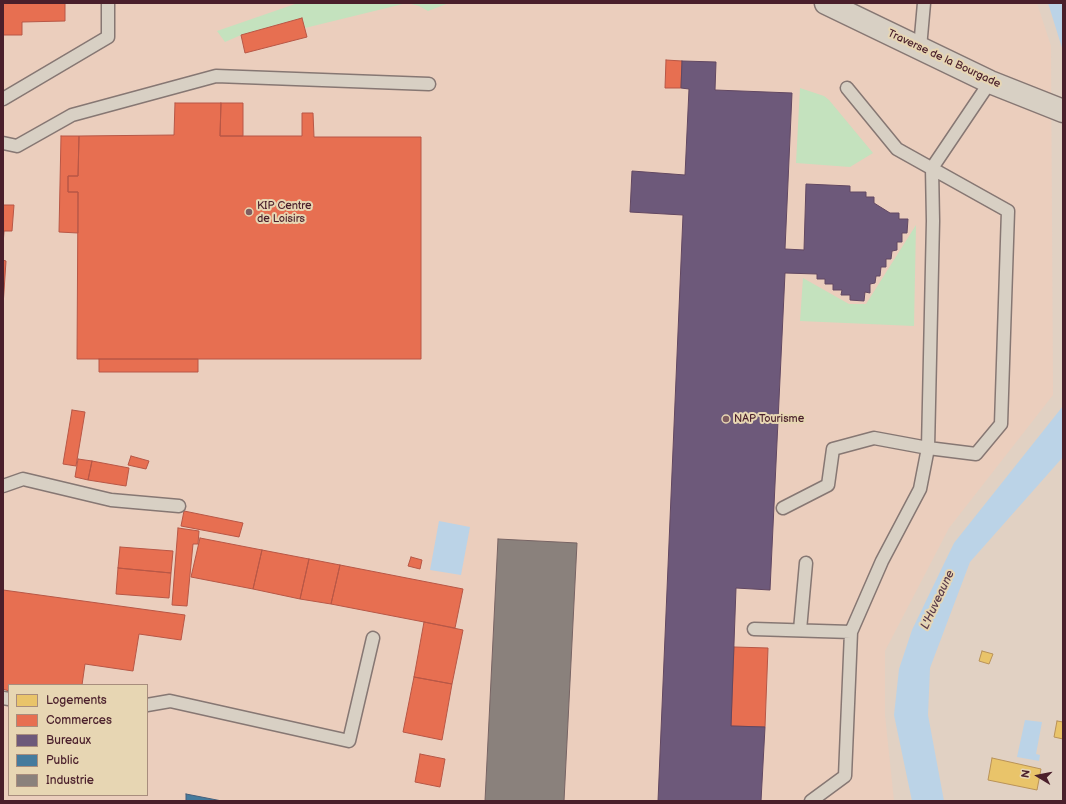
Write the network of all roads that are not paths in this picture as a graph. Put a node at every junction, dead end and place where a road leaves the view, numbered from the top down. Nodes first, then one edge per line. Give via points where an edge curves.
1 (108, 3) edge
2 (826, 3) edge
3 (924, 3) edge
4 (920, 48) junction
5 (990, 82) junction
6 (430, 84) dead end
7 (847, 88) dead end
8 (3, 99) edge
9 (1063, 111) edge
10 (3, 143) edge
11 (932, 168) junction
12 (928, 448) junction
13 (3, 486) edge
14 (179, 506) dead end
15 (784, 508) dead end
16 (806, 563) dead end
17 (754, 629) dead end
18 (800, 630) junction
19 (851, 632) junction
20 (373, 638) dead end
21 (148, 705) edge
22 (811, 801) edge

1 - 8 lane via 108,37
2 - 4 street, Traverse de la Bourgade
3 - 4 lane
4 - 5 street, Traverse de la Bourgade
5 - 9 street, Traverse de la Bourgade
5 - 11 lane
6 - 10 lane via 216,76 72,115 18,146
7 - 11 lane via 897,149
11 - 12 lane via 934,221
11 - 12 lane via 1008,211 1001,424 976,454
12 - 15 lane via 874,438 833,449 828,485
12 - 19 lane via 920,489 882,561
13 - 14 lane via 23,479 111,500
16 - 18 lane
17 - 18 lane
18 - 19 lane
19 - 22 lane via 845,776
20 - 21 lane via 349,741 170,701

